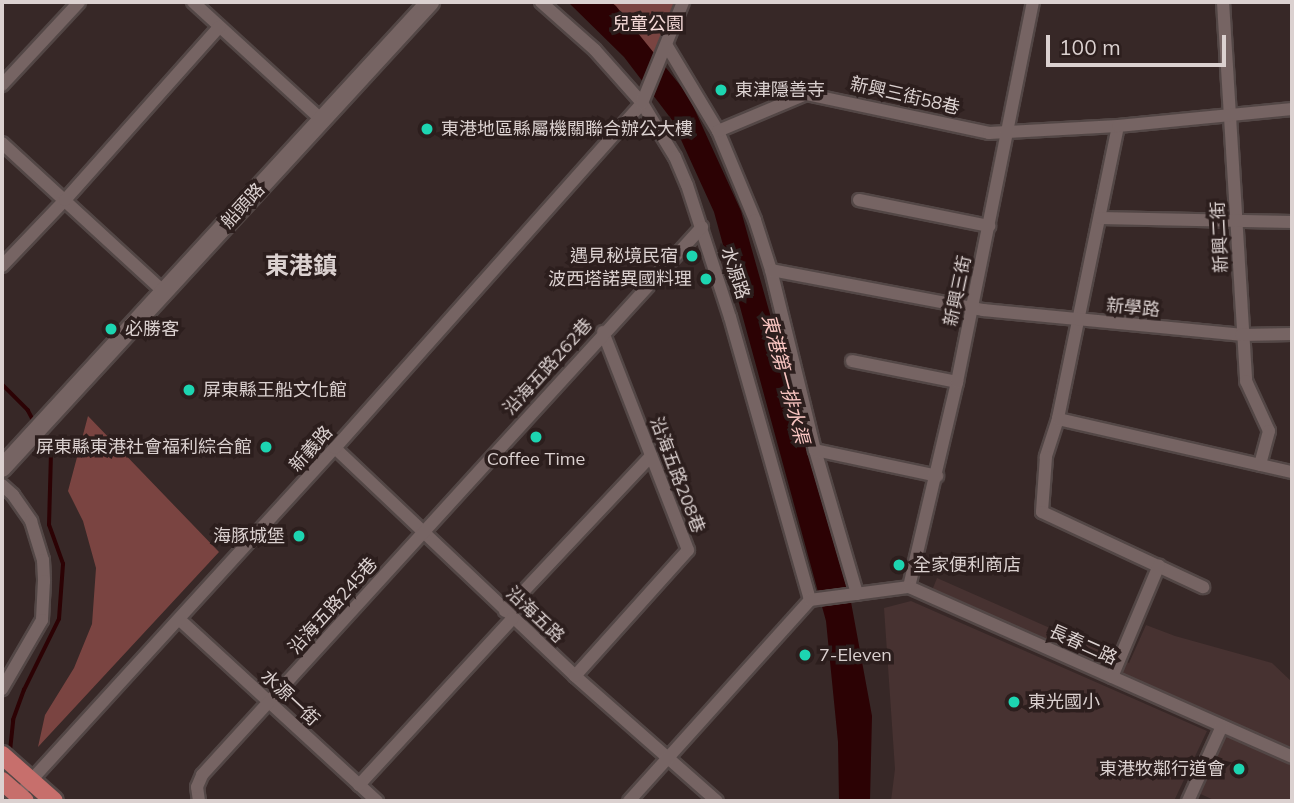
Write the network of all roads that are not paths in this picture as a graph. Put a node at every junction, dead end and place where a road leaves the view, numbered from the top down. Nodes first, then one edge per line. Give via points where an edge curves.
1 (79, 2) edge
2 (193, 2) edge
3 (429, 2) edge
4 (541, 2) edge
5 (683, 2) edge
6 (1033, 2) edge
7 (1223, 2) edge
8 (219, 27) junction
9 (665, 52) junction
10 (2, 85) edge
11 (642, 103) junction
12 (1292, 109) edge
13 (1231, 115) junction
14 (323, 120) junction
15 (1118, 126) junction
16 (718, 131) junction
17 (1007, 131) junction
18 (2, 143) edge
19 (65, 200) junction
20 (859, 200) dead end
21 (1100, 218) junction
22 (1237, 222) junction
23 (1292, 222) edge
24 (989, 226) junction
25 (702, 227) junction
26 (2, 266) edge
27 (771, 270) junction
28 (163, 291) junction
29 (972, 309) junction
30 (1078, 321) junction
31 (603, 332) junction
32 (1292, 334) edge
33 (1241, 335) junction
34 (852, 361) dead end
35 (957, 382) junction
36 (1058, 419) junction
37 (335, 449) junction
38 (815, 450) junction
39 (651, 456) junction
40 (3, 465) edge
41 (1260, 465) junction
42 (1292, 472) edge
43 (937, 476) junction
44 (2, 485) edge
45 (423, 533) junction
46 (1160, 565) junction
47 (909, 587) junction
48 (1203, 587) dead end
49 (854, 594) junction
50 (810, 600) junction
51 (509, 615) junction
52 (180, 620) junction
53 (575, 677) junction
54 (1112, 677) junction
55 (2, 689) edge
56 (270, 703) junction
57 (1222, 726) junction
58 (2, 755) edge
59 (669, 756) junction
60 (1292, 757) edge
61 (32, 780) junction
62 (2, 781) edge
63 (359, 785) junction
64 (21, 798) edge
65 (54, 801) edge
66 (199, 801) edge
67 (377, 801) edge
68 (629, 801) edge
69 (718, 801) edge
70 (1188, 801) edge

1 - 10 street
2 - 8 street
3 - 14 main road, 船頭路
4 - 11 street, 水源路 via 595,50
5 - 9 street
6 - 17 street, 新興三街
7 - 13 street, 新興二街
8 - 14 street
8 - 19 street
9 - 11 street, 新義路
9 - 16 street, 水源路
11 - 25 street, 水源路 via 675,157
11 - 37 street, 新義路
12 - 13 street, 新興三街58巷
13 - 15 street, 新興三街58巷
13 - 22 street, 新興二街
14 - 28 main road, 船頭路
15 - 17 street, 新興三街58巷
15 - 21 street
16 - 17 street, 新興三街58巷 via 815,94 989,132
16 - 27 street, 水源路
17 - 24 street, 新興三街
18 - 19 street
19 - 26 street
19 - 28 street
20 - 24 street
21 - 22 street
21 - 30 street
22 - 23 street
22 - 33 street, 新興二街
24 - 29 street, 新興三街
25 - 31 street, 沿海五路262巷
25 - 50 street, 水源路
27 - 29 street, 新學路
27 - 38 street, 水源路
28 - 40 main road, 船頭路
29 - 30 street, 新學路
29 - 35 street, 新興三街
30 - 33 street, 新學路
30 - 36 street
31 - 39 street, 沿海五路208巷
31 - 45 street, 沿海五路262巷
32 - 33 street, 新學路
33 - 41 street, 新興二街 via 1246,381 1269,431
34 - 35 street
35 - 43 street, 新興三街
36 - 41 street
36 - 46 street via 1046,457 1042,512
37 - 45 street, 沿海五路
37 - 52 street, 新義路
38 - 43 street
38 - 49 street, 水源路
39 - 51 street
39 - 53 street, 沿海五路208巷 via 688,550
41 - 42 street
43 - 47 street, 新興三街
44 - 55 street via 31,520 44,581 42,620
45 - 51 street, 沿海五路
45 - 56 street, 沿海五路245巷
46 - 48 street
46 - 54 street
47 - 49 street
47 - 54 street, 長春二路
49 - 50 street
50 - 59 street
51 - 53 street, 沿海五路
51 - 63 street
52 - 56 street, 水源一街
52 - 61 street, 新義路
53 - 59 street, 沿海五路
54 - 57 street, 長春二路
56 - 63 street, 水源一街
56 - 66 street, 沿海五路245巷 via 202,775
57 - 60 street, 長春二路
57 - 70 street
58 - 61 main road
59 - 68 street
59 - 69 street, 沿海五路
61 - 64 street, 新義路
61 - 65 main road
62 - 64 main road
63 - 67 street, 水源一街

